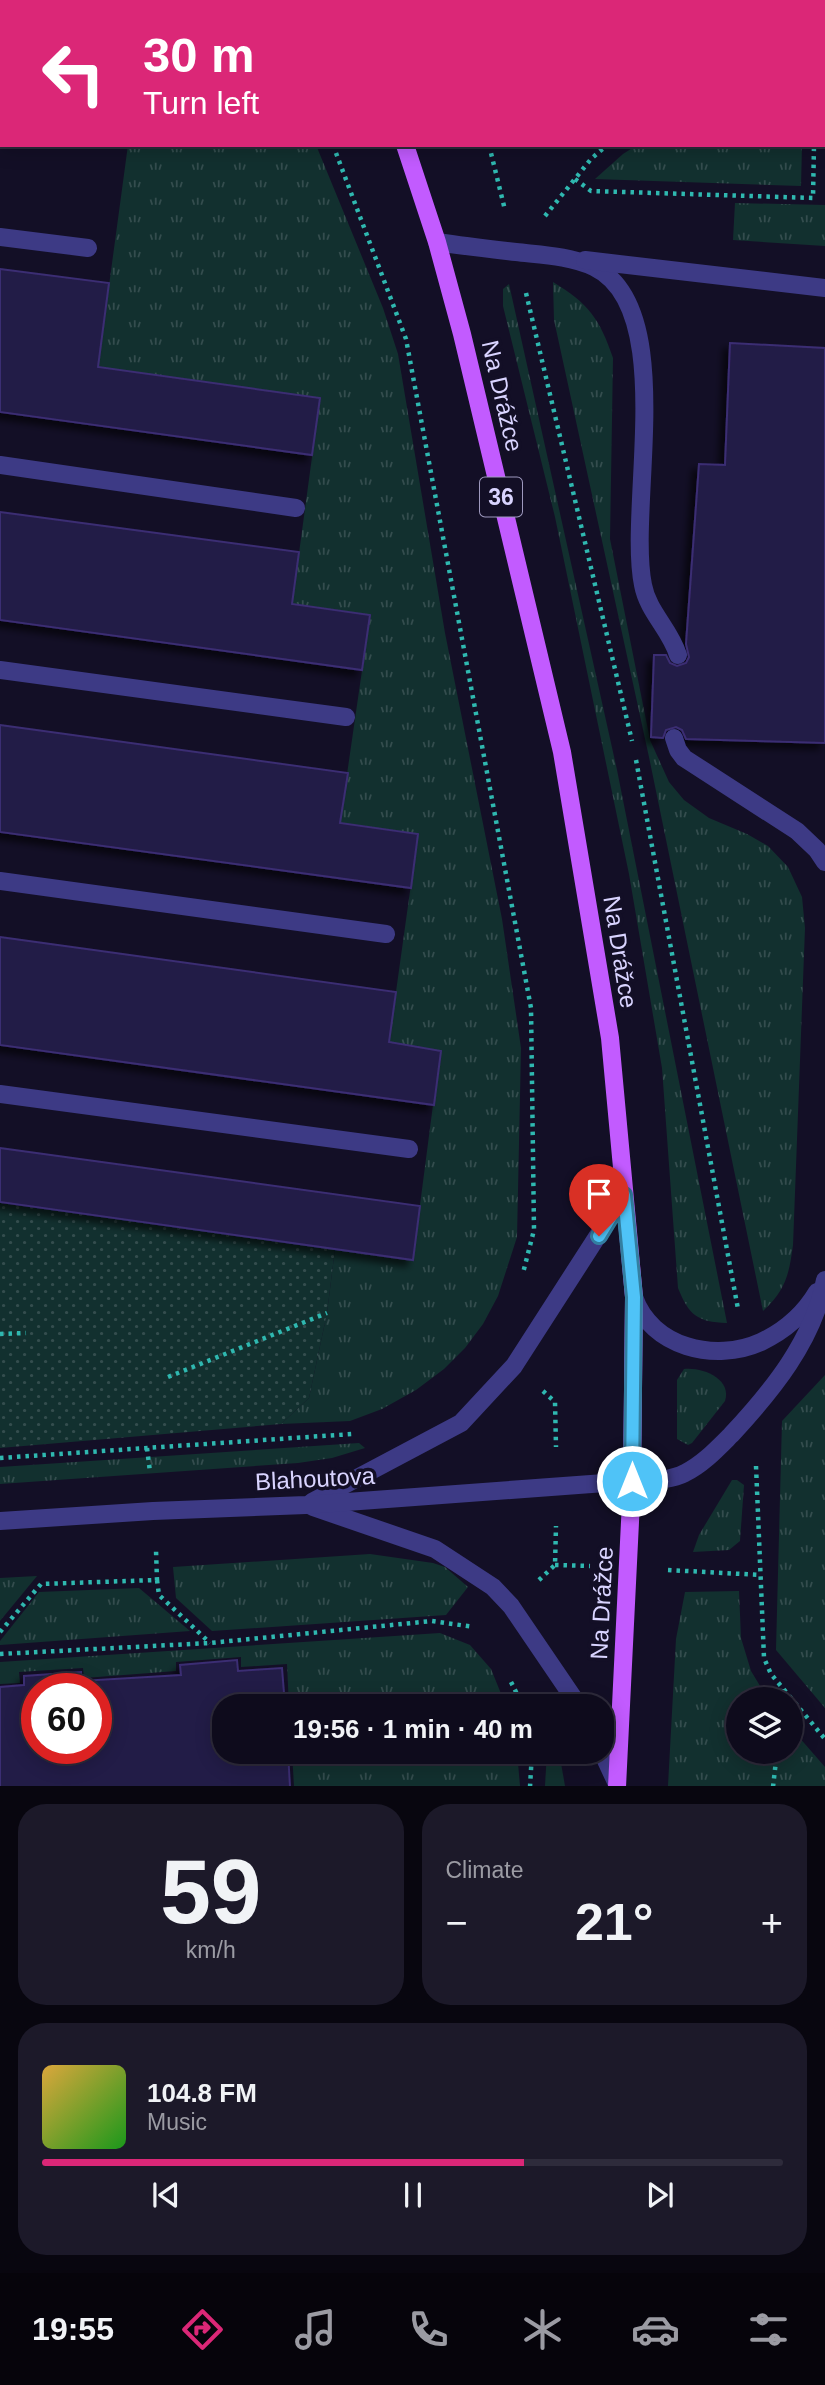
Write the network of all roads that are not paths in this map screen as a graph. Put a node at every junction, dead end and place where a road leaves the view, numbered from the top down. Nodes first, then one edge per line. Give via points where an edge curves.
1 (406, 147) edge
2 (0, 237) edge
3 (437, 242) junction
4 (88, 248) dead end
5 (562, 257) junction
6 (825, 288) edge
7 (0, 465) edge
8 (296, 508) dead end
9 (678, 655) dead end
10 (0, 670) edge
11 (346, 717) dead end
12 (674, 738) dead end
13 (825, 862) edge
14 (0, 881) edge
15 (386, 934) dead end
16 (0, 1094) edge
17 (409, 1149) dead end
18 (624, 1195) junction
19 (825, 1274) edge
20 (825, 1280) edge
21 (634, 1297) junction
22 (632, 1481) junction
23 (306, 1505) junction
24 (0, 1521) edge
25 (571, 1694) edge
26 (607, 1764) edge
27 (617, 1785) edge

1 - 3 main road, Na Drážce / 36
2 - 4 street
3 - 5 street
3 - 18 main road, Na Drážce / 36 via 562,752 610,1038
5 - 6 street
5 - 9 street via 611,278 628,303 639,334 644,377 642,583
7 - 8 street
10 - 11 street
12 - 13 street via 684,758 797,831
14 - 15 street
16 - 17 street
18 - 21 main road, Na Drážce / 36
18 - 23 street via 514,1366 460,1423
19 - 21 street via 808,1305 788,1325 758,1343 733,1349 702,1349 676,1342 650,1325
20 - 22 street, Blahoutova via 813,1319 792,1359 721,1445 686,1473
21 - 22 main road, Na Drážce / 36
22 - 23 street, Blahoutova
22 - 27 main road, Na Drážce / 36
23 - 24 street, Blahoutova
23 - 25 street via 435,1549 493,1587
26 - 27 street

